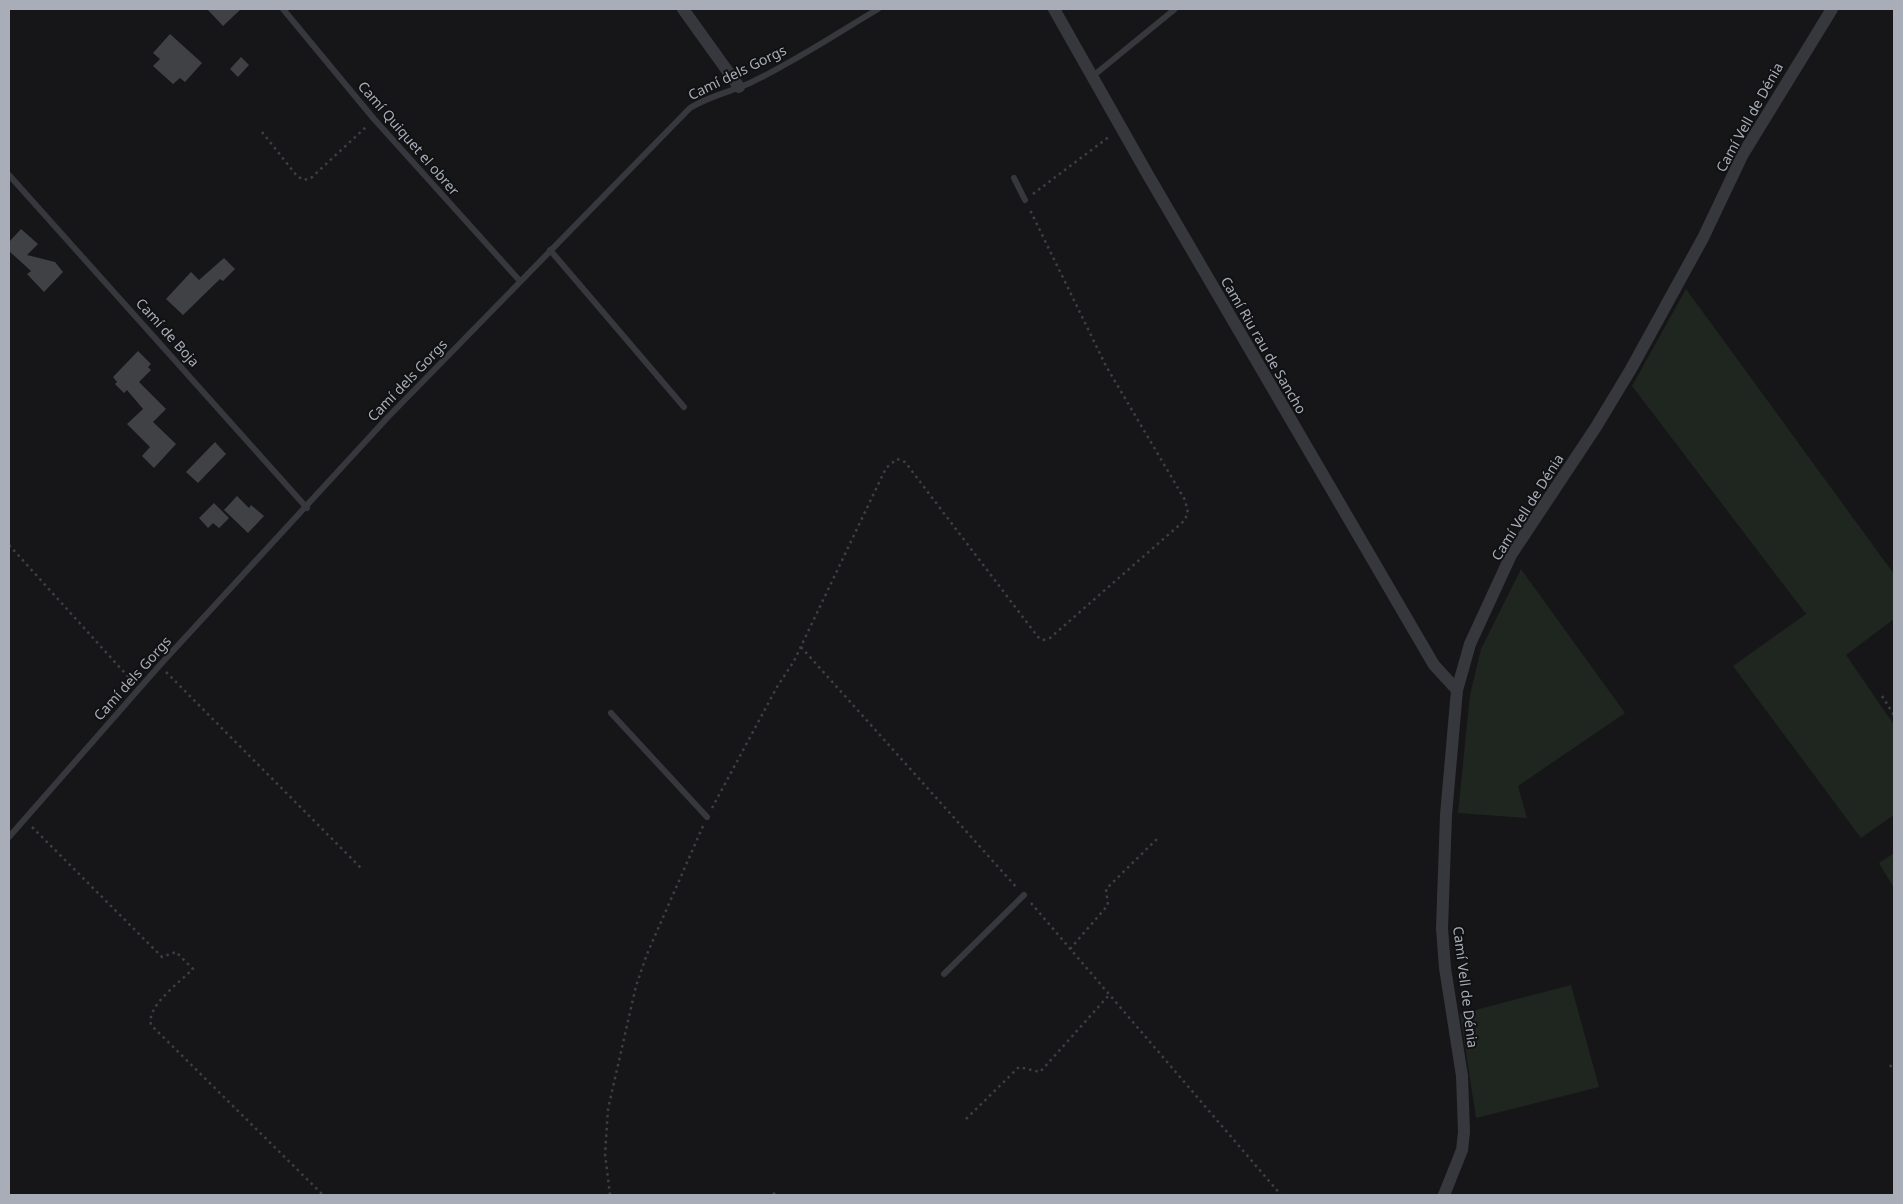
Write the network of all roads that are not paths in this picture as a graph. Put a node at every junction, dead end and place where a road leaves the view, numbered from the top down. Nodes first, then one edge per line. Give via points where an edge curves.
1 (283, 9) edge
2 (683, 9) edge
3 (878, 9) edge
4 (1054, 9) edge
5 (1175, 9) edge
6 (1832, 9) edge
7 (1093, 76) junction
8 (739, 87) junction
9 (9, 175) edge
10 (1014, 178) dead end
11 (1025, 200) road end
12 (550, 250) junction
13 (520, 281) junction
14 (684, 407) dead end
15 (307, 508) junction
16 (1457, 690) junction
17 (611, 713) dead end
18 (707, 817) road end
19 (9, 837) edge
20 (1024, 895) road end
21 (944, 974) dead end
22 (1444, 1195) edge

1 - 13 lane, Camí Quiquet el obrer via 374,119
2 - 8 street
3 - 8 lane, Camí dels Gorgs via 770,73
4 - 7 street, Camí Riu rau de Sancho
5 - 7 lane
6 - 16 street, Camí Vell de Dénia via 1743,154 1703,238 1631,370 1511,555 1470,644
7 - 16 street, Camí Riu rau de Sancho via 1434,665
8 - 12 lane, Camí dels Gorgs via 690,108
9 - 15 lane, Camí de Boja
10 - 11 lane
12 - 13 lane, Camí dels Gorgs
12 - 14 lane
13 - 15 lane, Camí dels Gorgs via 388,417
15 - 19 lane, Camí dels Gorgs via 139,688
16 - 22 street, Camí Vell de Dénia via 1446,815 1442,928 1462,1076 1464,1132 1462,1150
17 - 18 lane
20 - 21 lane

